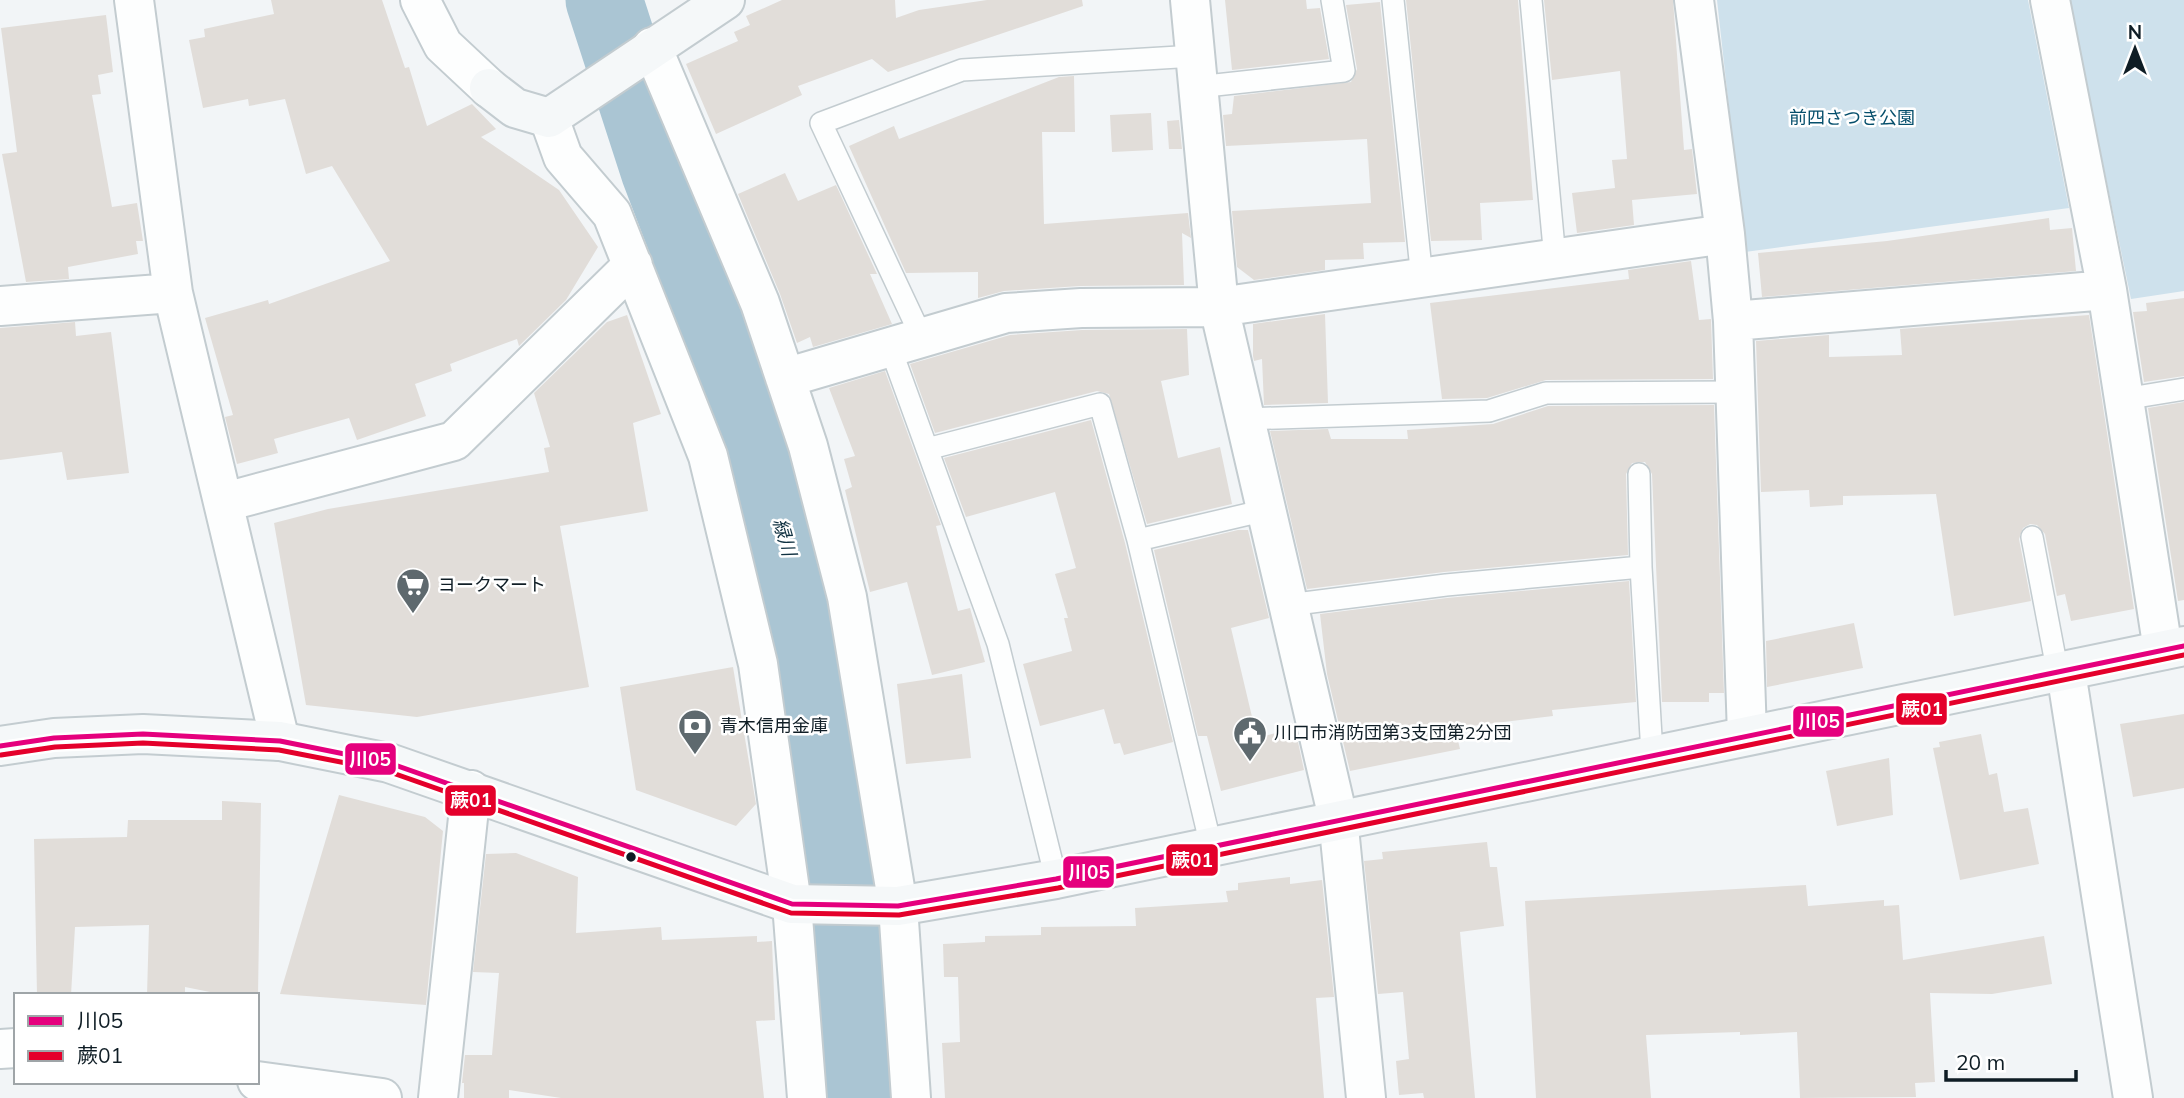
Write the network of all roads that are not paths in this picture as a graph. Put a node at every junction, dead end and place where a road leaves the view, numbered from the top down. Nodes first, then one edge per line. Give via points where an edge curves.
1 (134, 0) edge
2 (420, 0) edge
3 (725, 0) edge
4 (1190, 0) edge
5 (1332, 0) edge
6 (1393, 0) edge
7 (1531, 0) edge
8 (1694, 0) edge
9 (2050, 0) edge
10 (646, 52) junction
11 (1196, 71) junction
12 (549, 118) junction
13 (1725, 234) junction
14 (1555, 259) junction
15 (633, 265) junction
16 (1422, 279) junction
17 (2107, 290) junction
18 (173, 293) junction
19 (0, 306) edge
20 (1219, 307) junction
21 (1732, 321) junction
22 (906, 343) junction
23 (785, 378) junction
24 (2184, 389) edge
25 (1733, 392) junction
26 (2124, 399) junction
27 (1245, 419) junction
28 (927, 449) junction
29 (1639, 474) dead end
30 (225, 502) junction
31 (1266, 510) junction
32 (2032, 537) dead end
33 (1138, 540) junction
34 (1641, 567) junction
35 (1288, 605) junction
36 (2173, 648) edge
37 (2062, 673) junction
38 (1747, 735) junction
39 (280, 741) junction
40 (0, 746) edge
41 (1652, 754) junction
42 (471, 790) junction
43 (1338, 818) junction
44 (1211, 846) junction
45 (1056, 879) junction
46 (801, 905) junction
47 (885, 906) junction
48 (259, 1081) edge
49 (382, 1098) edge
50 (438, 1098) edge
51 (807, 1098) edge
52 (911, 1098) edge
53 (1366, 1098) edge
54 (2133, 1098) edge

1 - 18 street
2 - 12 street via 443,45 489,88 515,108
3 - 10 street
4 - 11 street
5 - 11 lane via 1344,71
6 - 16 lane
7 - 14 lane
8 - 13 street
9 - 17 street
10 - 12 street
10 - 23 street via 760,303
11 - 20 street
11 - 22 lane via 962,69 821,124
12 - 15 street via 563,157 612,214
13 - 14 street
13 - 21 street
14 - 16 street
15 - 30 street via 454,442
15 - 46 street via 708,456 758,664
16 - 20 street
17 - 21 street
17 - 26 street
18 - 19 street
18 - 30 street
20 - 22 street via 1006,313
20 - 27 street
21 - 25 street
22 - 23 street
22 - 28 lane
23 - 47 street via 808,446 847,597
24 - 26 lane
25 - 27 lane via 1546,393 1489,411
25 - 38 street
26 - 36 street
27 - 31 street
28 - 33 lane via 1101,404
28 - 45 lane via 998,644
29 - 34 lane
30 - 39 street
31 - 33 lane
31 - 35 street
32 - 37 lane
33 - 44 lane
34 - 35 lane
34 - 41 lane
35 - 43 street
36 - 37 street
37 - 38 street
37 - 54 street
38 - 41 street
39 - 40 street via 143,734
39 - 42 street via 389,763
41 - 43 street
42 - 46 street
42 - 50 street
43 - 44 street
43 - 53 street
44 - 45 street
45 - 47 street
46 - 47 street
46 - 51 street
47 - 52 street
48 - 49 street

